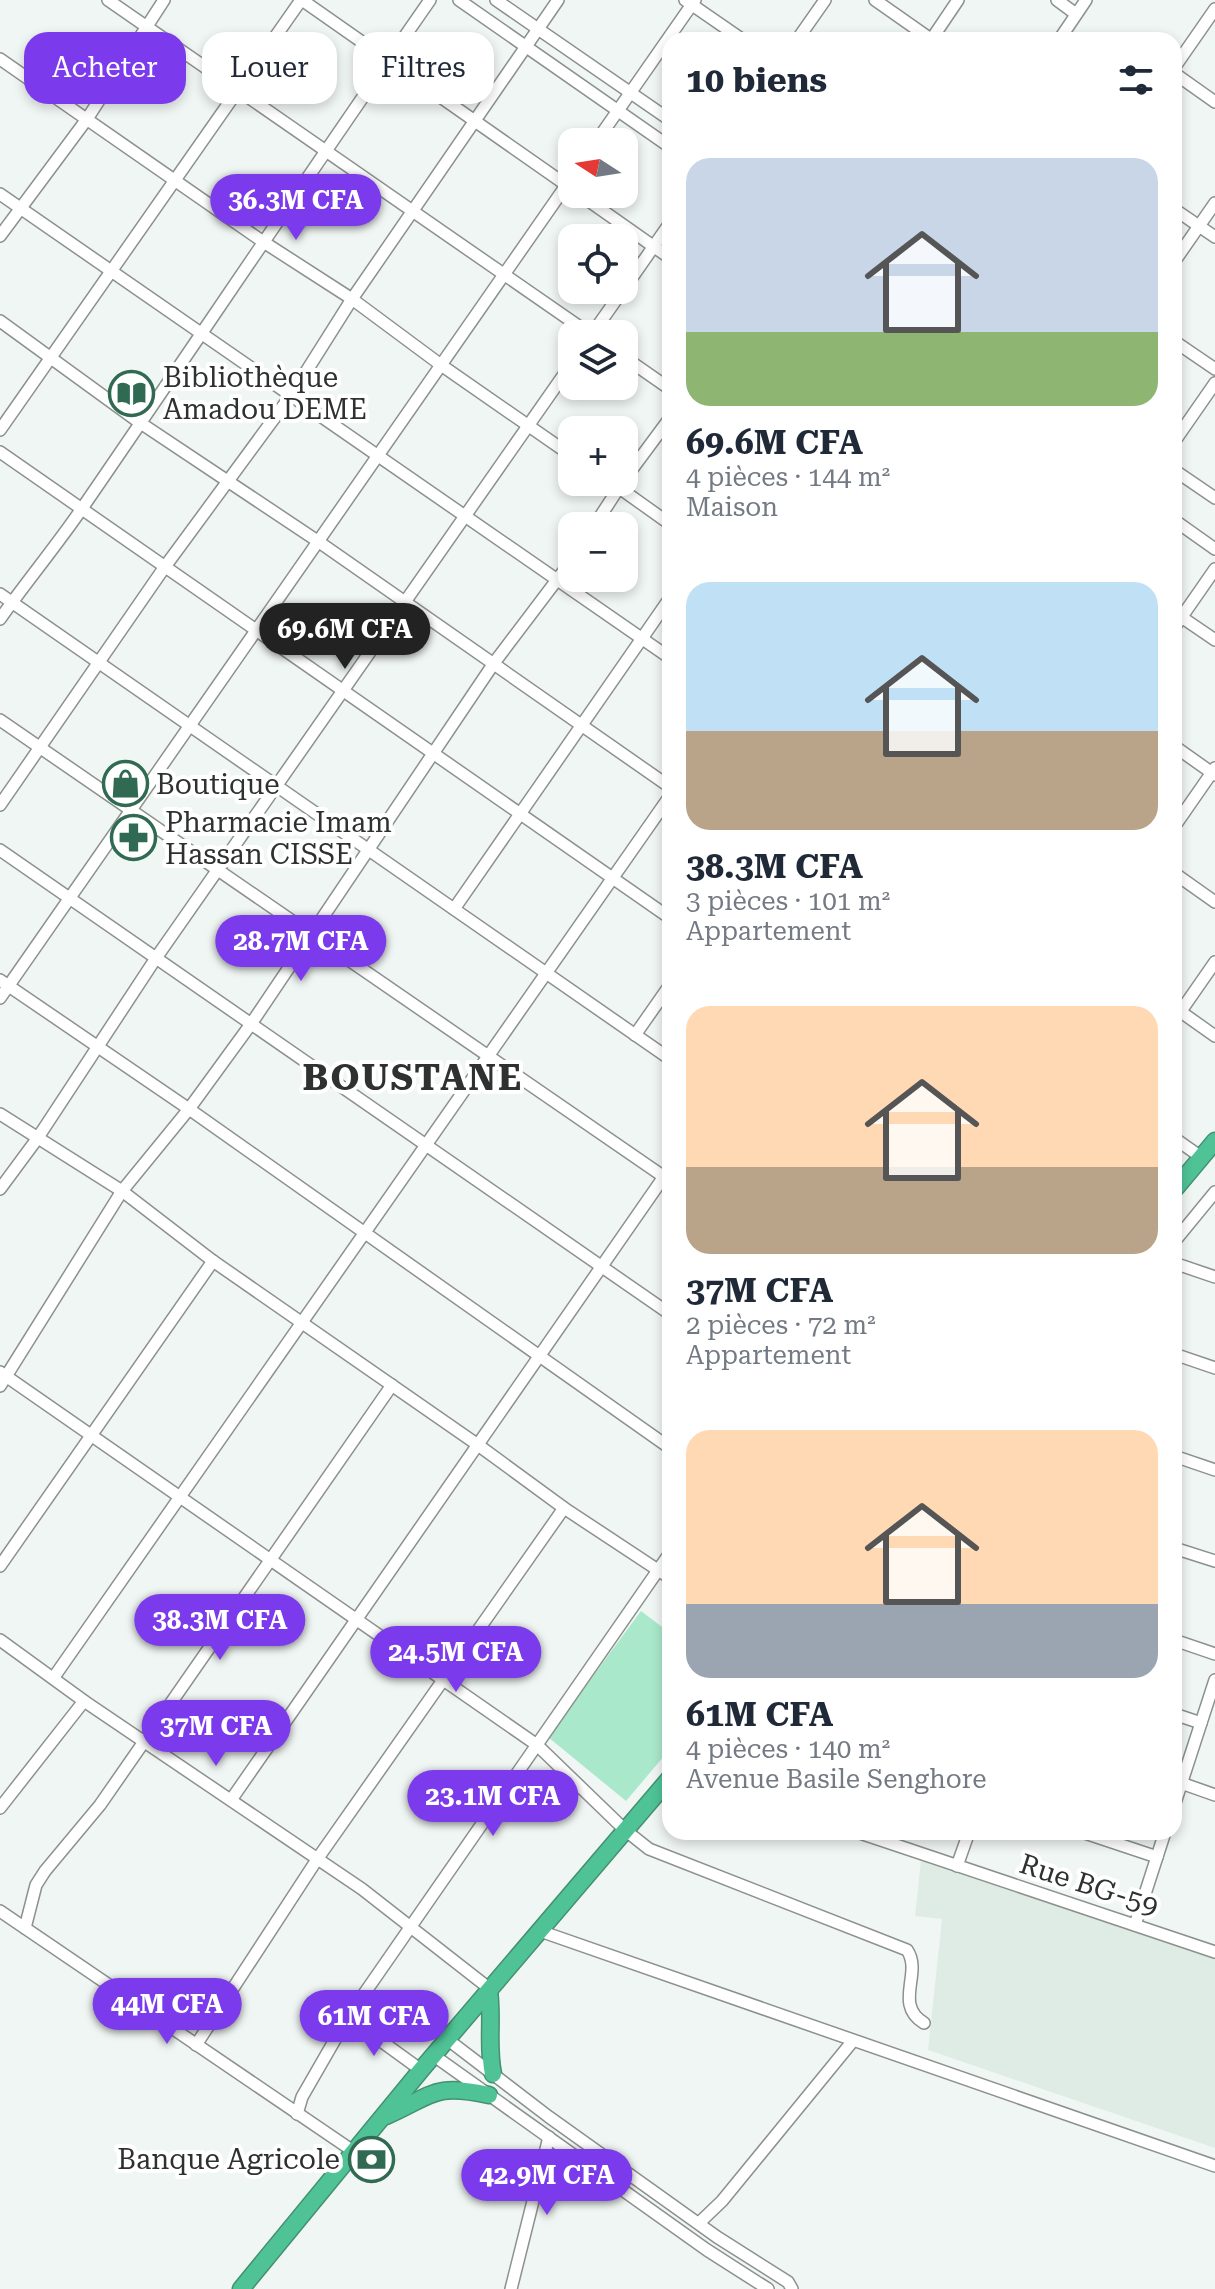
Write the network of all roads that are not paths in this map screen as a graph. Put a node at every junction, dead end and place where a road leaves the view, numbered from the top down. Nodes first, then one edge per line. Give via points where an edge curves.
1 (108, 0) edge
2 (164, 0) edge
3 (301, 0) edge
4 (430, 0) edge
5 (459, 0) edge
6 (496, 0) edge
7 (558, 0) edge
8 (825, 0) edge
9 (875, 0) edge
10 (958, 0) edge
11 (1057, 0) edge
12 (1086, 0) edge
13 (691, 1) edge
14 (1215, 9) edge
15 (1076, 14) junction
16 (145, 26) junction
17 (538, 29) junction
18 (279, 32) edge
19 (408, 32) edge
20 (670, 32) edge
21 (732, 32) edge
22 (803, 32) edge
23 (920, 32) edge
24 (936, 32) edge
25 (1064, 32) edge
26 (353, 36) edge
27 (662, 45) edge
28 (525, 48) junction
29 (0, 59) edge
30 (1182, 59) edge
31 (202, 66) edge
32 (1182, 77) edge
33 (630, 93) junction
34 (1215, 102) edge
35 (229, 104) edge
36 (257, 104) edge
37 (358, 104) edge
38 (450, 104) edge
39 (618, 110) junction
40 (662, 115) edge
41 (87, 119) junction
42 (474, 121) junction
43 (606, 128) edge
44 (662, 141) edge
45 (325, 151) junction
46 (558, 176) edge
47 (176, 182) junction
48 (0, 194) edge
49 (558, 201) edge
50 (1215, 203) edge
51 (20, 207) junction
52 (599, 208) edge
53 (412, 211) junction
54 (1182, 214) edge
55 (1199, 226) junction
56 (662, 234) edge
57 (0, 236) edge
58 (1215, 237) edge
59 (262, 241) junction
60 (653, 246) junction
61 (1182, 250) edge
62 (662, 252) edge
63 (638, 268) edge
64 (110, 270) junction
65 (504, 275) junction
66 (352, 299) junction
67 (570, 320) edge
68 (0, 321) edge
69 (204, 333) junction
70 (1182, 346) edge
71 (49, 357) junction
72 (441, 365) junction
73 (638, 367) edge
74 (1215, 369) edge
75 (558, 383) edge
76 (662, 383) edge
77 (1215, 383) edge
78 (292, 394) junction
79 (139, 422) junction
80 (528, 426) junction
81 (662, 428) edge
82 (0, 430) edge
83 (1182, 430) edge
84 (558, 446) edge
85 (0, 452) edge
86 (378, 456) junction
87 (638, 459) edge
88 (1182, 475) edge
89 (229, 483) junction
90 (635, 496) edge
91 (1215, 498) edge
92 (82, 509) junction
93 (465, 516) junction
94 (662, 518) edge
95 (1182, 526) edge
96 (319, 542) junction
97 (1215, 549) edge
98 (164, 568) junction
99 (1215, 569) edge
100 (558, 581) joint
101 (574, 592) edge
102 (0, 594) edge
103 (12, 602) junction
104 (405, 602) junction
105 (662, 609) edge
106 (1182, 609) edge
107 (1182, 617) edge
108 (0, 619) edge
109 (257, 632) junction
110 (642, 638) junction
111 (1215, 640) edge
112 (662, 652) edge
113 (99, 663) junction
114 (494, 663) junction
115 (342, 691) junction
116 (0, 720) edge
117 (582, 725) junction
118 (191, 727) junction
119 (40, 747) junction
120 (1182, 751) edge
121 (433, 754) junction
122 (1214, 772) edge
123 (662, 781) edge
124 (276, 786) junction
125 (0, 805) edge
126 (662, 807) edge
127 (132, 811) junction
128 (520, 814) junction
129 (1182, 816) edge
130 (0, 850) edge
131 (367, 850) junction
132 (218, 869) junction
133 (612, 878) junction
134 (1182, 879) edge
135 (71, 899) junction
136 (1215, 902) edge
137 (454, 909) junction
138 (662, 912) edge
139 (313, 935) junction
140 (156, 958) junction
141 (1215, 962) edge
142 (546, 973) junction
143 (4, 983) edge
144 (662, 996) edge
145 (0, 998) edge
146 (1182, 1005) edge
147 (1182, 1017) edge
148 (251, 1024) junction
149 (635, 1035) junction
150 (1215, 1036) edge
151 (99, 1048) junction
152 (662, 1054) edge
153 (488, 1056) junction
154 (189, 1109) junction
155 (0, 1114) edge
156 (37, 1139) junction
157 (1215, 1141) edge
158 (1182, 1144) edge
159 (426, 1145) junction
160 (1201, 1157) junction
161 (662, 1171) edge
162 (1182, 1180) edge
163 (662, 1183) edge
164 (0, 1189) edge
165 (122, 1191) junction
166 (1215, 1192) edge
167 (1182, 1232) edge
168 (364, 1235) junction
169 (213, 1261) junction
170 (1182, 1266) edge
171 (601, 1267) junction
172 (1215, 1277) edge
173 (662, 1309) edge
174 (302, 1323) junction
175 (539, 1355) junction
176 (1182, 1357) edge
177 (1215, 1368) edge
178 (2, 1378) edge
179 (392, 1385) junction
180 (91, 1436) junction
181 (662, 1442) edge
182 (478, 1445) junction
183 (1182, 1459) edge
184 (1215, 1470) edge
185 (180, 1497) junction
186 (564, 1508) junction
187 (1182, 1551) edge
188 (270, 1560) junction
189 (1215, 1561) edge
190 (662, 1564) edge
191 (0, 1566) edge
192 (658, 1570) junction
193 (662, 1573) edge
194 (357, 1620) junction
195 (0, 1640) edge
196 (1182, 1643) edge
197 (1215, 1654) edge
198 (54, 1677) junction
199 (444, 1680) junction
200 (1215, 1680) edge
201 (84, 1701) junction
202 (1182, 1717) edge
203 (1201, 1723) junction
204 (145, 1740) junction
205 (537, 1745) junction
206 (1182, 1780) edge
207 (1182, 1783) edge
208 (662, 1787) edge
209 (1215, 1795) edge
210 (231, 1800) junction
211 (0, 1808) edge
212 (625, 1830) junction
213 (881, 1840) edge
214 (966, 1840) edge
215 (1106, 1840) edge
216 (1162, 1840) edge
217 (1157, 1857) junction
218 (318, 1858) junction
219 (957, 1866) junction
220 (0, 1911) edge
221 (1135, 1925) junction
222 (412, 1926) junction
223 (25, 1928) junction
224 (540, 1931) junction
225 (1215, 1952) edge
226 (489, 1990) junction
227 (348, 2017) junction
228 (924, 2023) dead end
229 (447, 2039) junction
230 (852, 2042) junction
231 (196, 2045) junction
232 (433, 2055) junction
233 (421, 2070) junction
234 (493, 2074) junction
235 (489, 2095) junction
236 (297, 2114) junction
237 (381, 2118) junction
238 (549, 2137) junction
239 (353, 2151) junction
240 (1215, 2166) edge
241 (699, 2223) junction
242 (241, 2289) edge
243 (511, 2289) edge
244 (768, 2289) edge
245 (792, 2289) edge

1 - 16 street
2 - 16 street
3 - 18 street
3 - 26 street
4 - 19 street
5 - 28 street
6 - 17 street
7 - 17 street
8 - 22 street
9 - 23 street
10 - 24 street
11 - 15 street
12 - 15 street
13 - 20 street
13 - 21 street
14 - 30 street
15 - 25 street
16 - 31 street
16 - 41 street
17 - 28 street
17 - 33 street
27 - 33 street
28 - 39 street
28 - 42 street
29 - 41 street
32 - 34 street
33 - 39 street
33 - 40 street
35 - 47 street
36 - 45 street
37 - 45 street
38 - 42 street
39 - 43 street
39 - 44 street
41 - 47 street
41 - 51 street
42 - 46 street
42 - 53 street
45 - 53 street
45 - 59 street
47 - 59 street
47 - 64 street
48 - 51 street
49 - 65 street
50 - 55 street
51 - 57 street
51 - 64 street
52 - 60 street
53 - 65 street
53 - 66 street
54 - 55 street
55 - 58 street
55 - 61 street
56 - 60 street
59 - 66 street
59 - 69 street
60 - 62 street
60 - 63 street
64 - 69 street
64 - 71 street
65 - 67 street
65 - 72 street
66 - 72 street
66 - 78 street
68 - 71 street
69 - 78 street
69 - 79 street
70 - 74 street
71 - 79 street
71 - 82 street
72 - 80 street
72 - 86 street
73 - 76 street
75 - 80 street
77 - 83 street
78 - 86 street
78 - 89 street
79 - 89 street
79 - 92 street
80 - 84 street
80 - 93 street
81 - 87 street
85 - 92 street
86 - 93 street
86 - 96 street
88 - 91 street
89 - 96 street
89 - 98 street
90 - 94 street
92 - 98 street
92 - 103 street
93 - 100 street
93 - 104 street
95 - 97 street
96 - 104 street
96 - 109 street
98 - 109 street
98 - 113 street
99 - 106 street
100 - 114 street
101 - 110 street
102 - 103 street
103 - 108 street
103 - 113 street
104 - 114 street
104 - 115 street
105 - 110 street
107 - 111 street
109 - 115 street
109 - 118 street
110 - 112 street
110 - 117 street
113 - 118 street
113 - 119 street
114 - 117 street
114 - 121 street
115 - 121 street
115 - 124 street
116 - 119 street
117 - 123 street
117 - 128 street
118 - 124 street
118 - 127 street
119 - 125 street
119 - 127 street
120 - 122 street
121 - 128 street
121 - 131 street
122 - 129 street
124 - 131 street
124 - 132 street
126 - 133 street
127 - 132 street
127 - 135 street
128 - 133 street
128 - 137 street
130 - 135 street
131 - 137 street
131 - 139 street
132 - 139 street
132 - 140 street
133 - 138 street
133 - 142 street
134 - 136 street
135 - 140 street
135 - 143 street
137 - 142 street
139 - 148 street
139 - 153 street
140 - 148 street
140 - 151 street
141 - 146 street
142 - 149 street
142 - 153 street
143 - 145 street
143 - 151 street
144 - 149 street
147 - 150 street
148 - 154 street
148 - 159 street
149 - 152 street
151 - 154 street
151 - 156 street
153 - 159 street
153 - 161 street
154 - 165 street
154 - 168 street
155 - 156 street
156 - 164 street
156 - 165 street
157 - 160 highway
158 - 160 street
159 - 168 street
159 - 171 street
160 - 162 highway
163 - 171 street
165 - 169 street
165 - 178 street
166 - 167 street
168 - 174 street
168 - 175 street
169 - 174 street
169 - 180 street
170 - 172 street
171 - 173 street
171 - 175 street
174 - 179 street
174 - 185 street
175 - 181 street
175 - 182 street
176 - 177 street
178 - 180 street
179 - 182 street
179 - 188 street
180 - 185 street
180 - 191 street
182 - 186 street
182 - 194 street
183 - 184 street
185 - 188 street
185 - 198 street
186 - 192 street
186 - 199 street
187 - 189 street
188 - 194 street
188 - 204 street
190 - 192 street
192 - 193 street
192 - 205 street
194 - 199 street
194 - 210 street
195 - 198 street
196 - 197 street
198 - 201 street
199 - 205 street
199 - 218 street
200 - 203 street
201 - 204 street
201 - 211 street
202 - 203 street
203 - 206 street
204 - 210 street
204 - 223 street via 40,1878
205 - 212 street
205 - 222 street
207 - 209 street
208 - 212 highway
210 - 218 street
212 - 224 highway
212 - 228 street via 649,1849 907,1950 909,2009
213 - 219 street, Rue BG-59
214 - 219 street
215 - 217 street
216 - 217 street
217 - 221 street
218 - 222 street
218 - 231 street
219 - 221 street, Rue BG-59
220 - 223 street
221 - 225 street, Rue BG-59
222 - 226 street
222 - 227 street
223 - 231 street
224 - 226 highway
224 - 230 street
226 - 229 highway
226 - 234 highway
227 - 233 street
227 - 236 street
229 - 232 highway
229 - 234 street
230 - 240 street
230 - 241 street
231 - 236 street
232 - 233 highway
232 - 235 street
233 - 237 highway
234 - 241 street
235 - 237 highway via 436,2090
235 - 238 street
236 - 239 street
237 - 239 highway
238 - 243 street
238 - 244 street
239 - 242 highway
241 - 245 street

